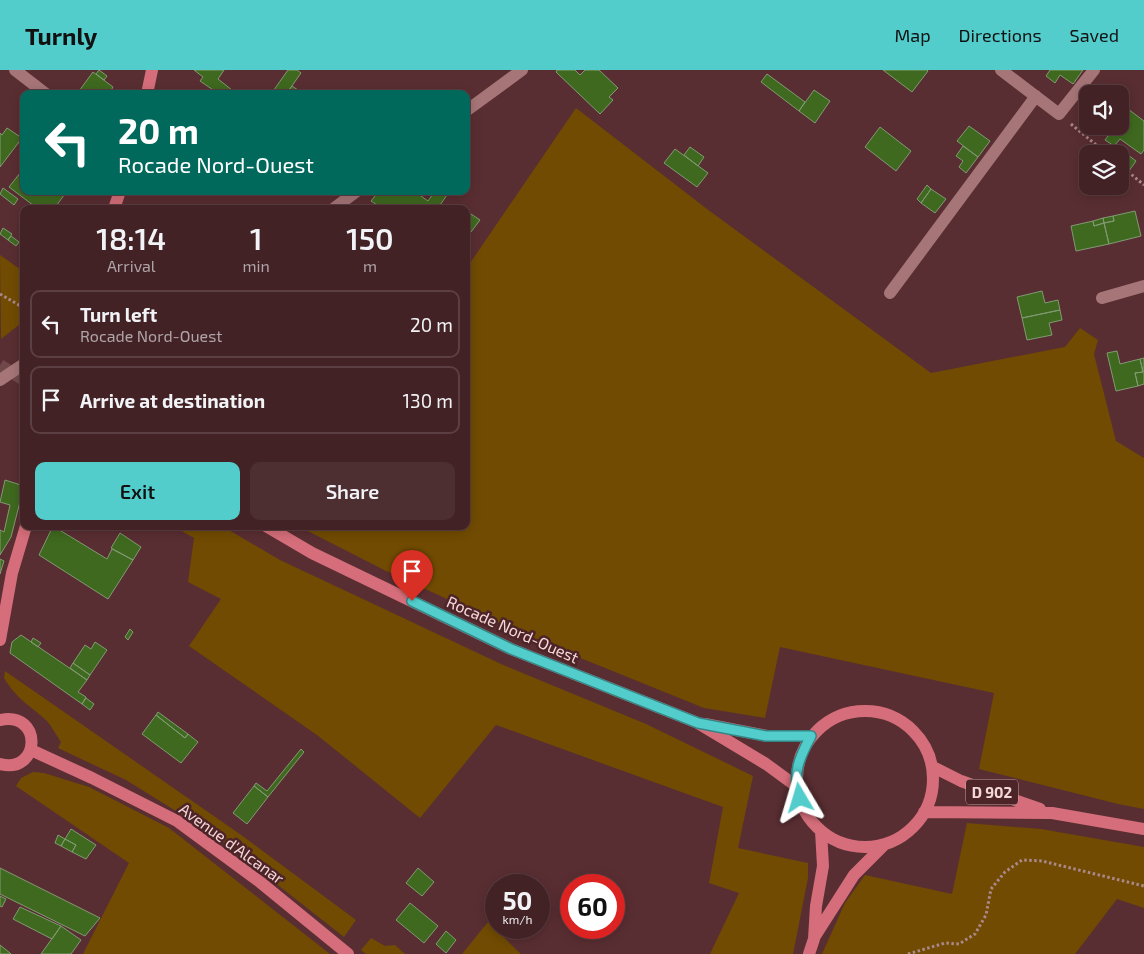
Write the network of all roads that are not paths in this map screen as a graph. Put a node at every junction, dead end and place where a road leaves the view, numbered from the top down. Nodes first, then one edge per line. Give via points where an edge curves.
1 (14, 70) edge
2 (152, 70) edge
3 (522, 70) edge
4 (1001, 70) edge
5 (1094, 70) edge
6 (41, 90) edge
7 (148, 90) edge
8 (1036, 96) junction
9 (470, 108) edge
10 (352, 195) edge
11 (338, 205) edge
12 (1144, 286) edge
13 (890, 293) dead end
14 (1102, 298) dead end
15 (20, 367) edge
16 (0, 380) edge
17 (25, 530) edge
18 (273, 530) edge
19 (0, 640) edge
20 (0, 720) edge
21 (698, 723) junction
22 (811, 736) junction
23 (31, 750) junction
24 (0, 764) edge
25 (933, 767) junction
26 (796, 786) junction
27 (924, 812) junction
28 (1052, 813) junction
29 (1144, 829) edge
30 (821, 831) junction
31 (885, 844) junction
32 (814, 938) junction
33 (348, 954) edge
34 (808, 954) edge

1 - 6 street
2 - 7 main road
3 - 9 street
4 - 8 street
5 - 8 street via 1060,114
8 - 13 street
10 - 11 street
12 - 14 street
15 - 16 street
17 - 19 main road via 12,573
18 - 21 main road, Rocade Nord-Ouest via 312,553 511,649
20 - 23 main road via 15,719 28,728
21 - 22 main road, Rocade Nord-Ouest via 766,736
21 - 26 main road, Rocade Nord-Ouest
22 - 25 main road via 833,718 861,710 889,715 914,731
22 - 26 main road via 798,760
23 - 24 main road via 16,764
23 - 33 main road, Avenue d'Alcanar via 177,821 260,882
25 - 27 main road via 933,785
25 - 28 main road, D 902 via 961,781
26 - 30 main road via 804,811
27 - 28 main road
27 - 31 main road via 914,826
28 - 29 main road
30 - 31 main road via 840,842 862,847
30 - 32 main road via 823,866
31 - 32 main road via 854,875
32 - 34 main road

